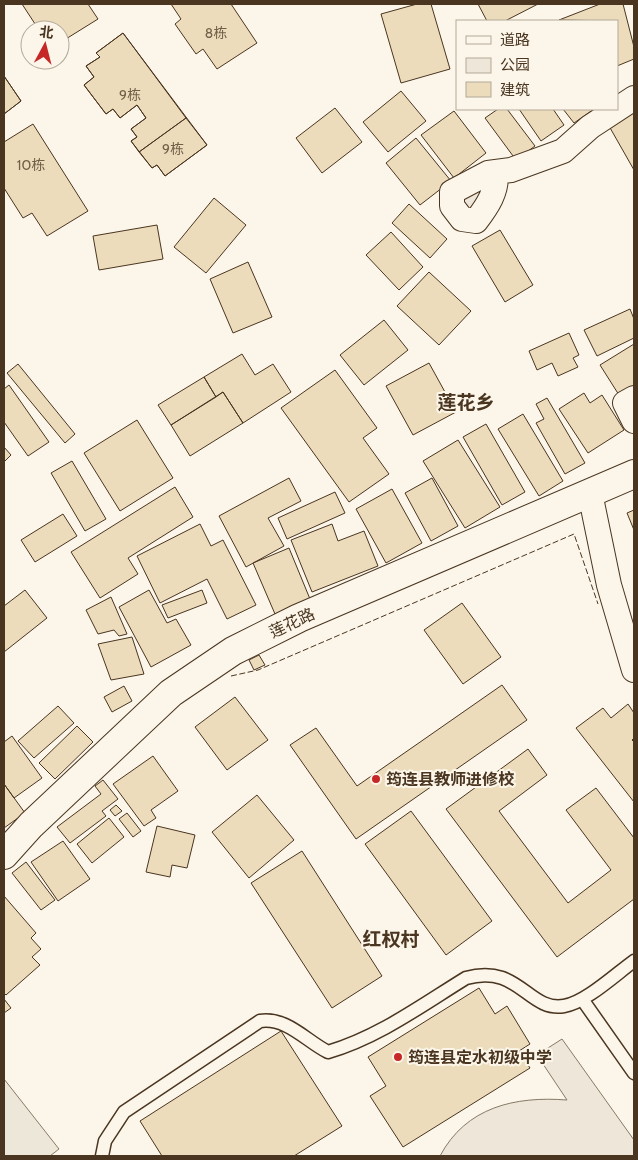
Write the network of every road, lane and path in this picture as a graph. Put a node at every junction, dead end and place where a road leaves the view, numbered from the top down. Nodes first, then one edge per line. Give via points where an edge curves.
1 (634, 98) edge
2 (618, 109) edge
3 (616, 110) edge
4 (495, 172) dead end
5 (634, 398) edge
6 (634, 421) edge
7 (634, 474) edge
8 (590, 492) junction
9 (634, 670) edge
10 (4, 855) edge
11 (634, 961) edge
12 (582, 998) junction
13 (634, 1073) edge
14 (102, 1156) edge

1 - 2 street
3 - 4 street via 563,151 528,165
5 - 6 street via 625,403
7 - 8 main road, 莲花路
8 - 9 street via 608,585
8 - 10 main road, 莲花路 via 299,618 232,652 171,693 31,825
11 - 12 lane
12 - 13 lane
12 - 14 lane via 564,1006 550,1006 502,976 482,973 466,978 382,1030 352,1045 328,1052 289,1026 270,1019 260,1021 124,1112 105,1141

